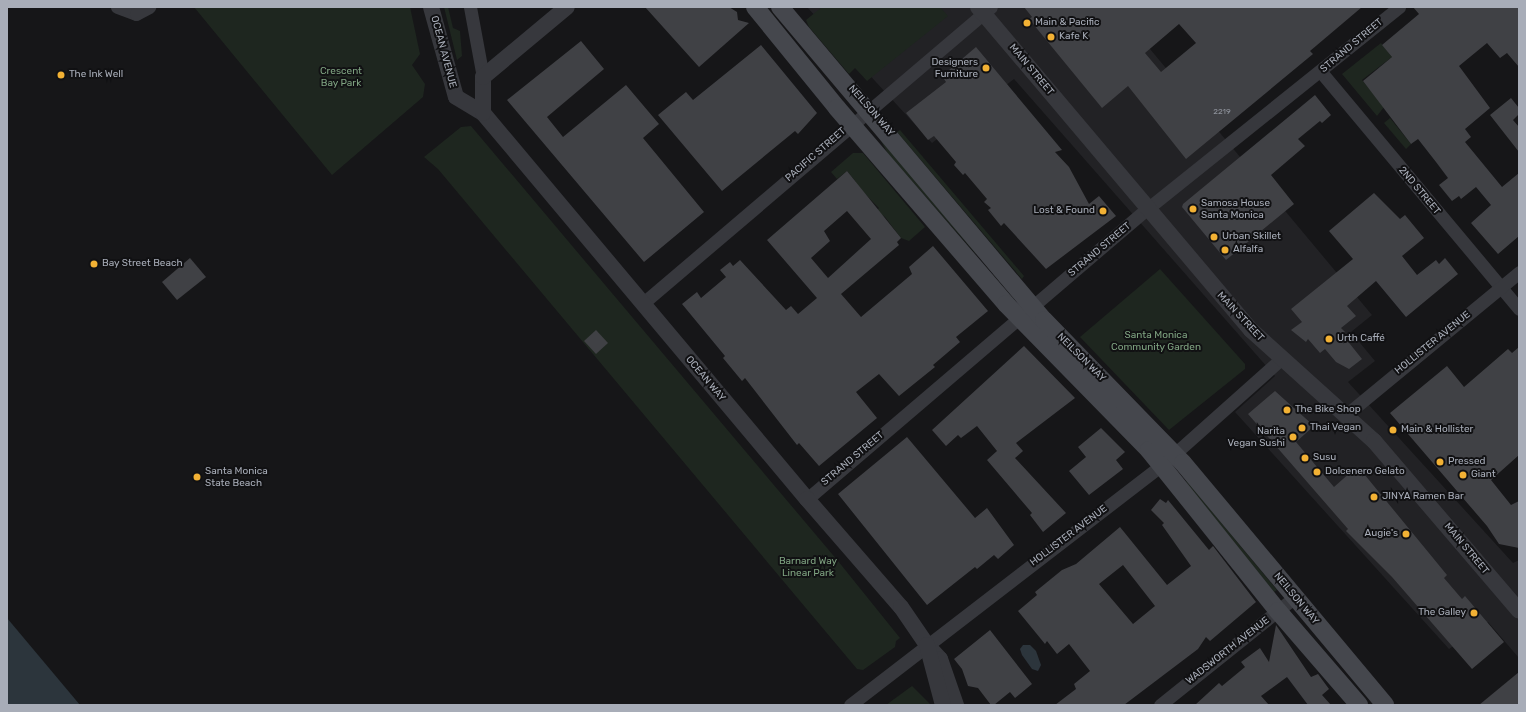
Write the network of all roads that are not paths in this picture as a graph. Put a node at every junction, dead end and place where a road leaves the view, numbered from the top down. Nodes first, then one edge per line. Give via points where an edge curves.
1 (117, 7) edge
2 (149, 7) edge
3 (431, 7) edge
4 (470, 7) edge
5 (567, 7) edge
6 (755, 7) edge
7 (780, 7) edge
8 (1399, 7) edge
9 (984, 9) edge
10 (1320, 72) junction
11 (483, 77) junction
12 (456, 98) joint
13 (483, 113) junction
14 (862, 117) junction
15 (1148, 209) junction
16 (1519, 272) edge
17 (1501, 287) junction
18 (642, 304) junction
19 (1519, 309) edge
20 (1027, 313) junction
21 (1281, 359) junction
22 (1347, 414) junction
23 (1168, 459) junction
24 (807, 499) junction
25 (1295, 597) junction
26 (1278, 611) junction
27 (1519, 612) edge
28 (927, 645) junction
29 (850, 705) edge
30 (943, 705) edge
31 (956, 705) edge
32 (1160, 705) edge
33 (1359, 705) edge
34 (1385, 705) edge

1 - 2 street via 136,14
3 - 12 street, OCEAN AVENUE
4 - 11 street
5 - 11 street
6 - 14 main road, NEILSON WAY
7 - 14 main road, NEILSON WAY
8 - 10 street, STRAND STREET
9 - 14 street, PACIFIC STREET
9 - 15 street, MAIN STREET
10 - 15 street, STRAND STREET
10 - 17 street, 2ND STREET
11 - 13 street
12 - 13 street, OCEAN WAY
13 - 18 street, OCEAN WAY
14 - 18 street, PACIFIC STREET
14 - 20 main road, NEILSON WAY
15 - 20 street, STRAND STREET
15 - 21 street, MAIN STREET via 1251,330
16 - 17 street, HOLLISTER AVENUE
17 - 19 street, 2ND STREET
17 - 22 street, HOLLISTER AVENUE
18 - 24 street, OCEAN WAY
20 - 23 main road, NEILSON WAY
20 - 24 street, STRAND STREET
21 - 22 street, MAIN STREET
21 - 23 street, HOLLISTER AVENUE
22 - 27 street, MAIN STREET via 1374,441
23 - 25 main road, NEILSON WAY
23 - 26 main road, NEILSON WAY
23 - 28 street, HOLLISTER AVENUE
24 - 28 street, OCEAN WAY via 901,607
25 - 26 street, WADSWORTH AVENUE
25 - 34 main road, NEILSON WAY
26 - 32 street, WADSWORTH AVENUE
26 - 33 main road, NEILSON WAY
28 - 29 street, HOLLISTER AVENUE
28 - 30 street
28 - 31 street via 940,659

